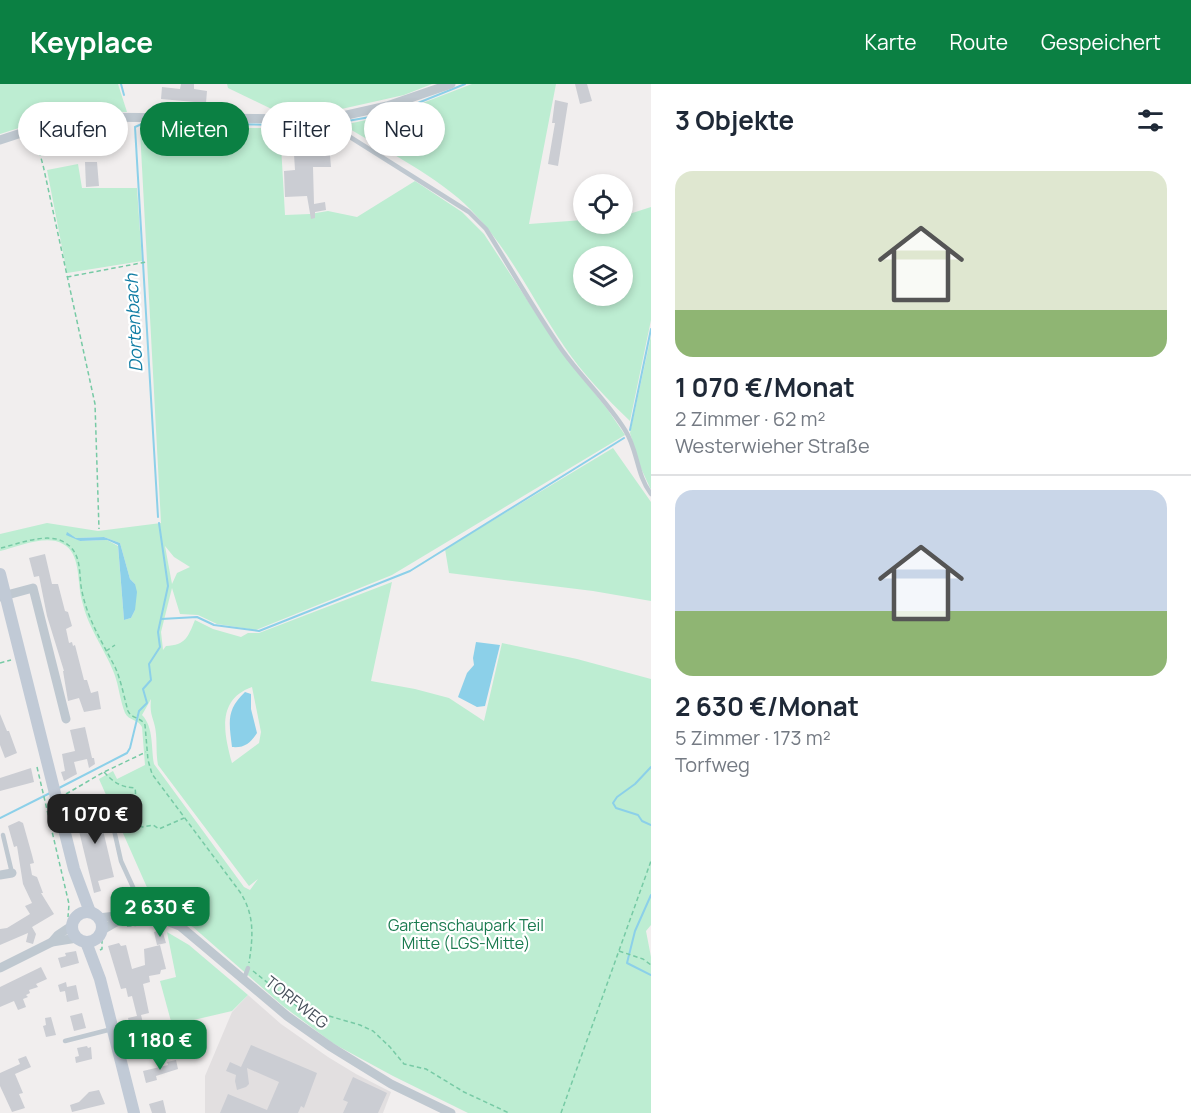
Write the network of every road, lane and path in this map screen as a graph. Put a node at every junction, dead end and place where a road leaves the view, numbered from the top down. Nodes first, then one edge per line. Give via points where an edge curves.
1 (451, 84) edge
2 (352, 114) edge
3 (128, 117) edge
4 (261, 118) edge
5 (18, 135) edge
6 (352, 137) edge
7 (0, 140) edge
8 (40, 156) edge
9 (146, 262) dead end
10 (66, 277) junction
11 (651, 494) edge
12 (99, 529) dead end
13 (1, 548) edge
14 (0, 574) edge
15 (3, 597) edge
16 (115, 645) dead end
17 (106, 651) junction
18 (66, 719) dead end
19 (147, 752) junction
20 (104, 772) junction
21 (42, 792) dead end
22 (55, 797) junction
23 (185, 817) junction
24 (112, 821) dead end
25 (3, 835) dead end
26 (651, 861) edge
27 (12, 873) joint
28 (0, 875) edge
29 (69, 904) dead end
30 (133, 916) junction
31 (91, 930) junction
32 (618, 950) junction
33 (651, 965) edge
34 (0, 968) edge
35 (248, 968) junction
36 (244, 979) junction
37 (113, 1029) junction
38 (65, 1041) dead end
39 (134, 1113) edge
40 (452, 1113) edge
41 (509, 1113) edge
42 (561, 1113) edge

1 - 2 street
3 - 4 street
5 - 7 street
6 - 11 lane via 469,212 486,229 562,349 627,433
8 - 10 path
9 - 10 path
10 - 12 path via 94,404
13 - 17 path via 55,538 72,548 79,561 91,623
14 - 15 main road
15 - 18 street via 33,588
15 - 22 main road
16 - 17 path
17 - 19 path via 116,669 128,711 146,729
19 - 20 path
19 - 23 path via 152,774
20 - 22 path
20 - 23 path via 113,782 135,788 132,813 142,827 153,825 159,830
21 - 22 path
22 - 29 path
22 - 31 main road
23 - 35 path via 250,910
24 - 30 lane via 121,861 138,898
25 - 27 lane
26 - 32 path
27 - 28 street
30 - 31 street, TORFWEG
30 - 36 street, TORFWEG via 160,918 180,926
31 - 34 street via 58,935 52,942
31 - 37 main road
32 - 33 path
32 - 42 path
35 - 36 lane
35 - 41 path via 298,1007 373,1031 404,1064 426,1069
36 - 40 street, TORFWEG via 331,1047 391,1084
37 - 38 lane
37 - 39 main road

